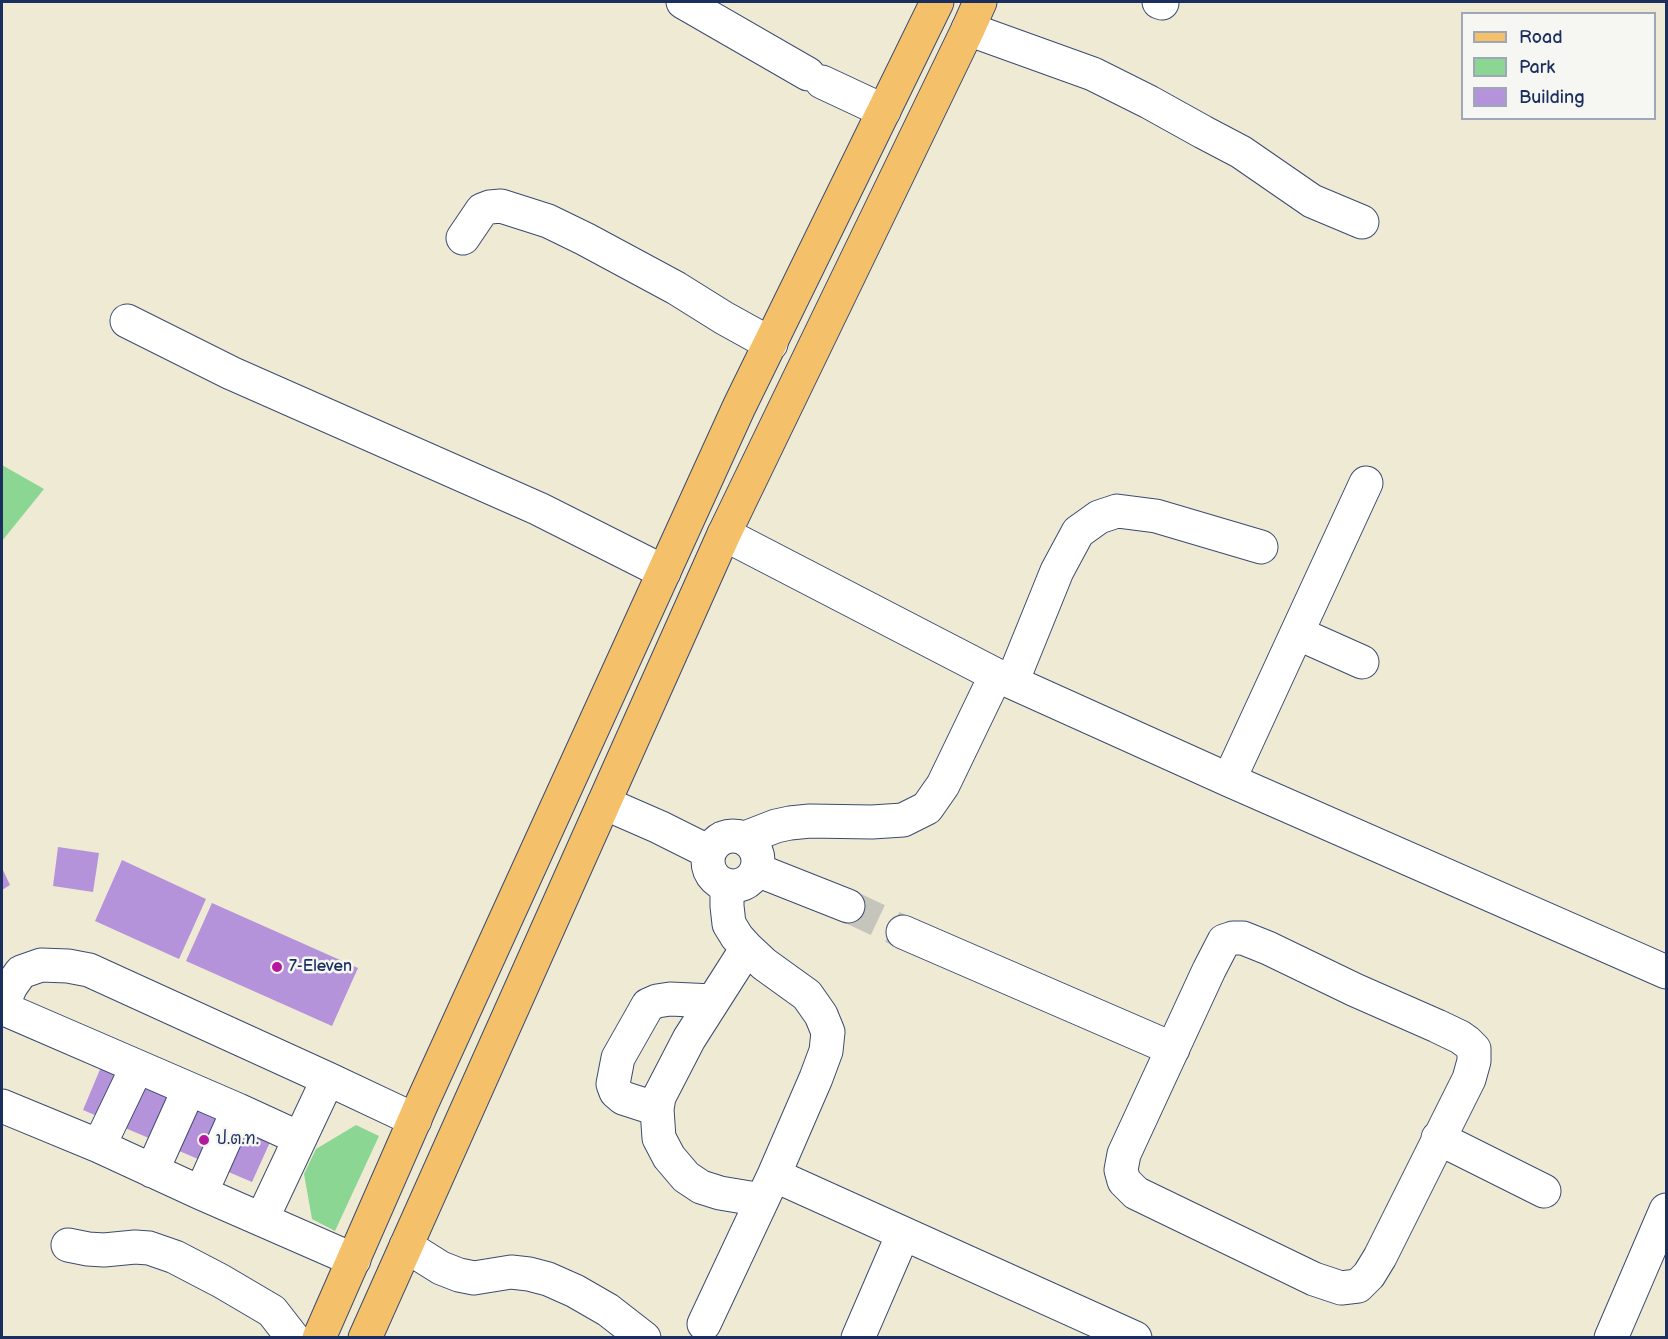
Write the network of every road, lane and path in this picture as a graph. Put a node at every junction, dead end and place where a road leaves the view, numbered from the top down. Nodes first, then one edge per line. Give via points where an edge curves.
1 (937, 2) edge
2 (692, 4) edge
3 (974, 15) edge
4 (884, 111) junction
5 (1362, 222) dead end
6 (463, 238) dead end
7 (127, 321) dead end
8 (771, 344) junction
9 (1366, 483) dead end
10 (724, 534) junction
11 (1261, 548) dead end
12 (664, 572) junction
13 (1297, 633) junction
14 (1362, 662) dead end
15 (1004, 678) junction
16 (1230, 780) junction
17 (604, 802) junction
18 (745, 838) junction
19 (709, 852) junction
20 (757, 870) junction
21 (727, 885) junction
22 (848, 906) tunnel mouth
23 (903, 932) tunnel mouth
24 (747, 948) junction
25 (1666, 972) edge
26 (712, 1001) junction
27 (2, 1007) edge
28 (1173, 1049) junction
29 (136, 1066) junction
30 (328, 1079) junction
31 (189, 1089) junction
32 (2, 1106) edge
33 (657, 1109) junction
34 (238, 1110) junction
35 (415, 1120) junction
36 (299, 1138) junction
37 (1438, 1138) junction
38 (99, 1146) junction
39 (152, 1171) junction
40 (768, 1188) junction
41 (1544, 1191) dead end
42 (201, 1193) junction
43 (1666, 1210) edge
44 (262, 1220) junction
45 (903, 1234) junction
46 (68, 1245) dead end
47 (406, 1246) junction
48 (354, 1260) junction
49 (704, 1324) dead end
50 (293, 1338) edge
51 (320, 1338) edge
52 (365, 1338) edge
53 (644, 1338) edge
54 (858, 1338) edge
55 (1135, 1338) edge
56 (1611, 1338) edge

1 - 4 main road
2 - 4 street via 815,78
3 - 5 street via 1149,102 1241,152 1311,201
3 - 10 main road
4 - 8 main road
6 - 8 street via 482,210 490,207 501,206 548,221 676,288
7 - 12 street via 231,373 539,509
8 - 12 main road
9 - 13 street
10 - 15 street
10 - 17 main road
11 - 15 street via 1156,516 1117,511 1099,517 1078,532
12 - 35 main road
13 - 14 street
13 - 16 street
15 - 16 street
15 - 18 street via 927,808 903,820 790,823
16 - 25 street
17 - 19 street
17 - 47 main road
18 - 19 street via 724,837
18 - 20 street via 754,846
19 - 21 street via 711,873
20 - 21 street via 739,886
20 - 22 street
21 - 24 street via 729,924
23 - 28 street
24 - 26 street
24 - 40 street via 807,994 828,1032 826,1051
26 - 33 street via 659,1097
26 - 33 street via 670,999 648,1005 618,1058 612,1084 616,1092
27 - 29 street
27 - 30 street via 21,972 41,965 89,970
28 - 37 street via 1224,941 1244,938 1437,1026 1474,1049 1469,1079
28 - 37 street via 1124,1154 1124,1181 1136,1193 1314,1279 1341,1288 1358,1286 1369,1275
29 - 31 street
29 - 38 street
30 - 35 street
30 - 36 street
31 - 34 street
31 - 39 street
32 - 38 street
33 - 40 street via 659,1138 669,1157 700,1187 720,1193
34 - 36 street
34 - 42 street
35 - 48 main road
36 - 44 street
37 - 41 street
38 - 39 street
39 - 42 street
40 - 45 street
40 - 49 street
42 - 44 street
43 - 56 street
44 - 48 street
45 - 54 street
45 - 55 street
46 - 50 street via 104,1250 142,1247 175,1257 272,1311
47 - 52 main road
47 - 53 street via 459,1275 474,1278 512,1272 549,1279 608,1310
48 - 51 main road

